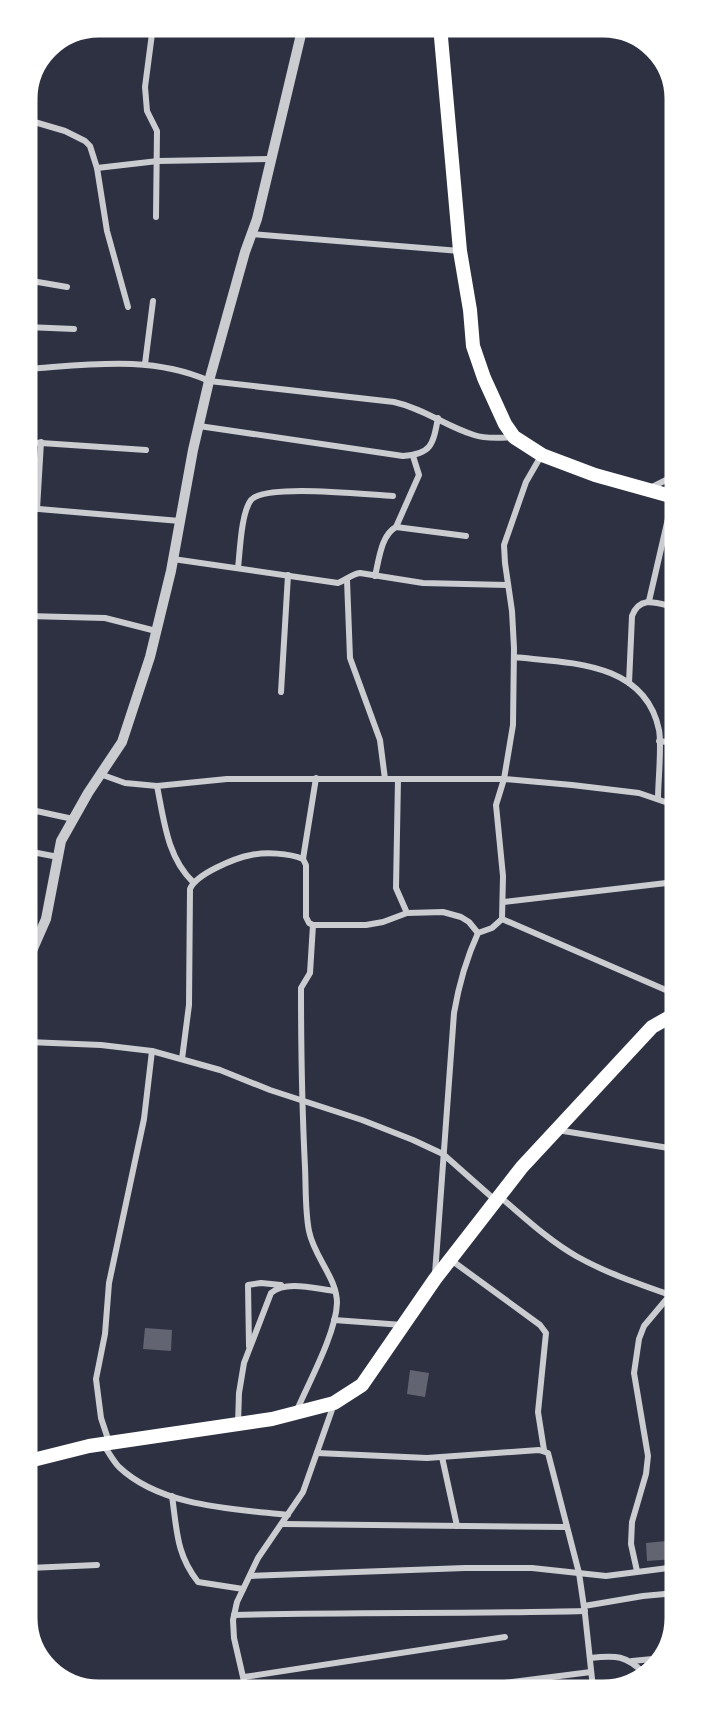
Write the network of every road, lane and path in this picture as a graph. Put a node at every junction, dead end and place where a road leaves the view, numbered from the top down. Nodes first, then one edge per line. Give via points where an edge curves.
1 (152, 36) edge
2 (301, 36) edge
3 (441, 36) edge
4 (36, 122) edge
5 (271, 159) junction
6 (158, 161) junction
7 (97, 168) junction
8 (156, 217) dead end
9 (251, 234) junction
10 (460, 251) junction
11 (36, 282) edge
12 (67, 287) dead end
13 (153, 301) dead end
14 (128, 307) dead end
15 (36, 327) edge
16 (74, 329) dead end
17 (145, 364) junction
18 (36, 368) edge
19 (209, 381) junction
20 (438, 418) junction
21 (199, 426) junction
22 (514, 437) junction
23 (36, 442) edge
24 (41, 442) junction
25 (146, 450) dead end
26 (542, 455) junction
27 (413, 456) junction
28 (666, 480) edge
29 (647, 489) junction
30 (666, 495) edge
31 (393, 496) dead end
32 (37, 509) joint
33 (180, 521) junction
34 (396, 527) junction
35 (666, 531) edge
36 (466, 536) dead end
37 (173, 559) junction
38 (238, 568) junction
39 (288, 575) junction
40 (375, 576) junction
41 (347, 580) junction
42 (507, 585) junction
43 (649, 602) junction
44 (666, 605) edge
45 (36, 615) edge
46 (156, 631) junction
47 (514, 657) junction
48 (629, 683) junction
49 (280, 692) dead end
50 (659, 741) junction
51 (666, 742) edge
52 (100, 774) junction
53 (316, 778) junction
54 (385, 779) junction
55 (398, 779) junction
56 (504, 779) junction
57 (157, 786) junction
58 (658, 799) junction
59 (666, 802) edge
60 (36, 811) edge
61 (73, 819) junction
62 (36, 853) edge
63 (58, 857) junction
64 (303, 859) junction
65 (192, 882) junction
66 (666, 883) edge
67 (504, 902) junction
68 (407, 913) junction
69 (502, 919) junction
70 (314, 925) junction
71 (478, 933) junction
72 (36, 942) edge
73 (666, 989) edge
74 (666, 1019) edge
75 (36, 1042) edge
76 (152, 1051) junction
77 (182, 1059) junction
78 (301, 1100) junction
79 (556, 1130) junction
80 (666, 1148) edge
81 (443, 1155) junction
82 (497, 1198) junction
83 (450, 1259) junction
84 (435, 1279) junction
85 (286, 1286) junction
86 (335, 1291) junction
87 (666, 1294) edge
88 (666, 1304) edge
89 (334, 1320) junction
90 (403, 1325) junction
91 (249, 1349) junction
92 (334, 1403) junction
93 (295, 1413) junction
94 (238, 1424) junction
95 (106, 1443) junction
96 (544, 1450) junction
97 (317, 1453) junction
98 (442, 1457) junction
99 (36, 1459) edge
100 (172, 1496) junction
101 (288, 1515) junction
102 (282, 1524) junction
103 (457, 1526) junction
104 (567, 1527) junction
105 (97, 1565) dead end
106 (36, 1568) edge
107 (666, 1568) edge
108 (637, 1571) junction
109 (579, 1573) junction
110 (250, 1576) junction
111 (243, 1589) junction
112 (666, 1594) edge
113 (584, 1609) junction
114 (234, 1615) junction
115 (505, 1637) dead end
116 (590, 1658) junction
117 (650, 1659) edge
118 (632, 1661) junction
119 (640, 1669) edge
120 (591, 1672) junction
121 (244, 1677) junction
122 (245, 1681) edge
123 (520, 1681) edge
124 (592, 1681) edge

1 - 6 street via 145,87 147,111 157,131
2 - 5 street
3 - 10 main road
4 - 7 street via 85,141
5 - 6 street
5 - 9 street
6 - 7 street
6 - 8 street
7 - 14 street via 106,231
9 - 10 street
9 - 19 street
10 - 22 main road via 473,346 484,378
11 - 12 street
13 - 17 street
15 - 16 street
17 - 18 street
17 - 19 street
19 - 20 street via 394,402
19 - 21 street
20 - 22 street via 476,436
20 - 27 street via 429,447
21 - 27 street
21 - 33 street
22 - 26 main road
23 - 24 street
24 - 25 street
24 - 32 street
26 - 29 main road
26 - 42 street via 526,482 504,545
27 - 34 street via 419,475
28 - 29 street
29 - 30 main road
31 - 38 street via 284,490 260,495 252,499 245,513
32 - 33 street
33 - 37 street
34 - 36 street
34 - 40 street via 385,539
35 - 43 street
37 - 38 street
37 - 46 street
38 - 39 street
39 - 41 street via 338,583
39 - 49 street
40 - 41 street via 360,573
40 - 42 street via 423,583
41 - 54 street via 350,658 380,740
42 - 47 street
43 - 44 street
43 - 48 street via 637,605 632,616
45 - 46 street via 105,618
46 - 52 street via 122,742
47 - 48 street via 582,665 614,673
47 - 56 street via 513,725
48 - 50 street via 652,709
50 - 51 street
50 - 58 street
52 - 57 street via 125,783
52 - 61 street
53 - 54 street
53 - 57 street via 227,779
53 - 64 street
54 - 55 street
55 - 56 street
55 - 68 street via 396,888
56 - 58 street via 639,793
56 - 67 street via 496,805
57 - 65 street via 174,856
58 - 59 street
60 - 61 street
61 - 63 street via 61,841
62 - 63 street
63 - 72 street via 46,919
64 - 65 street via 249,855
64 - 70 street via 306,916
65 - 77 street via 189,1005
66 - 67 street
67 - 69 street
68 - 70 street via 376,924
68 - 71 street via 452,914 469,922
69 - 71 street
69 - 73 street
70 - 78 street via 310,973 301,988
71 - 81 street via 461,974 454,1013
74 - 79 main road via 652,1027
75 - 76 street
76 - 77 street
76 - 95 street via 144,1119 110,1283 96,1379
77 - 78 street
78 - 81 street via 362,1120
78 - 86 street via 309,1231
79 - 80 street
79 - 82 main road
81 - 82 street
81 - 84 street
82 - 83 main road
82 - 87 street via 575,1256 610,1274
83 - 84 main road
83 - 96 street via 546,1333 538,1412
84 - 90 main road
85 - 86 street
85 - 91 street via 271,1293
85 - 91 street via 248,1285
86 - 89 street
88 - 108 street via 645,1326 639,1339 634,1373 648,1456 632,1522 631,1544
89 - 90 street
89 - 93 street
90 - 92 main road via 362,1385
91 - 94 street via 241,1376
92 - 93 main road
92 - 97 street
93 - 94 main road
94 - 95 main road
95 - 99 main road
95 - 100 street via 119,1467
96 - 98 street
96 - 104 street via 551,1458
97 - 98 street
97 - 101 street via 303,1492
98 - 103 street
100 - 101 street via 206,1505
100 - 111 street via 180,1551 187,1568 198,1582
101 - 102 street
102 - 103 street
102 - 110 street
103 - 104 street
104 - 109 street
105 - 106 street
107 - 108 street
108 - 109 street via 606,1576
109 - 110 street via 465,1568
109 - 113 street
110 - 111 street
111 - 114 street
112 - 113 street
113 - 114 street
113 - 116 street
114 - 121 street via 234,1638
115 - 121 street
116 - 118 street
116 - 120 street
117 - 118 street
118 - 119 street
120 - 123 street
120 - 124 street
121 - 122 street

